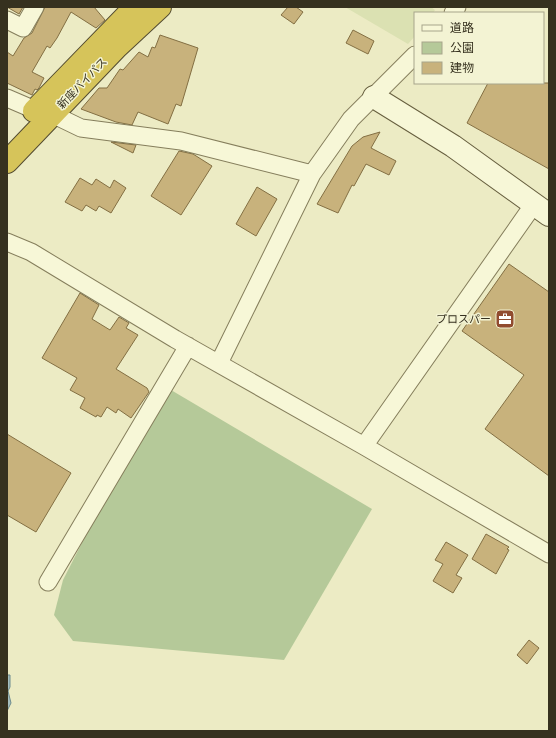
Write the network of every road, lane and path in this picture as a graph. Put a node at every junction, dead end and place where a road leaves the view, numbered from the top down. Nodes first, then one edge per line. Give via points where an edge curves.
1 (35, 7) edge
2 (135, 7) edge
3 (160, 7) edge
4 (7, 20) edge
5 (414, 57) edge
6 (374, 97) junction
7 (7, 98) edge
8 (44, 112) junction
9 (7, 140) edge
10 (7, 162) edge
11 (312, 174) junction
12 (542, 209) edge
13 (7, 242) edge
14 (188, 346) junction
15 (219, 363) junction
16 (364, 446) junction
17 (549, 554) edge
18 (48, 582) dead end

1 - 4 street via 23,28
2 - 8 highway, 新座バイパス
3 - 8 highway, 新座バイパス
5 - 6 street
6 - 11 street via 351,119
6 - 12 street via 453,146
7 - 8 street
8 - 9 highway, 新座バイパス
8 - 10 highway, 新座バイパス
8 - 11 street via 81,128 180,140
11 - 15 street
12 - 16 street
13 - 14 street via 31,252
14 - 15 street
14 - 18 street
15 - 16 street
16 - 17 street

